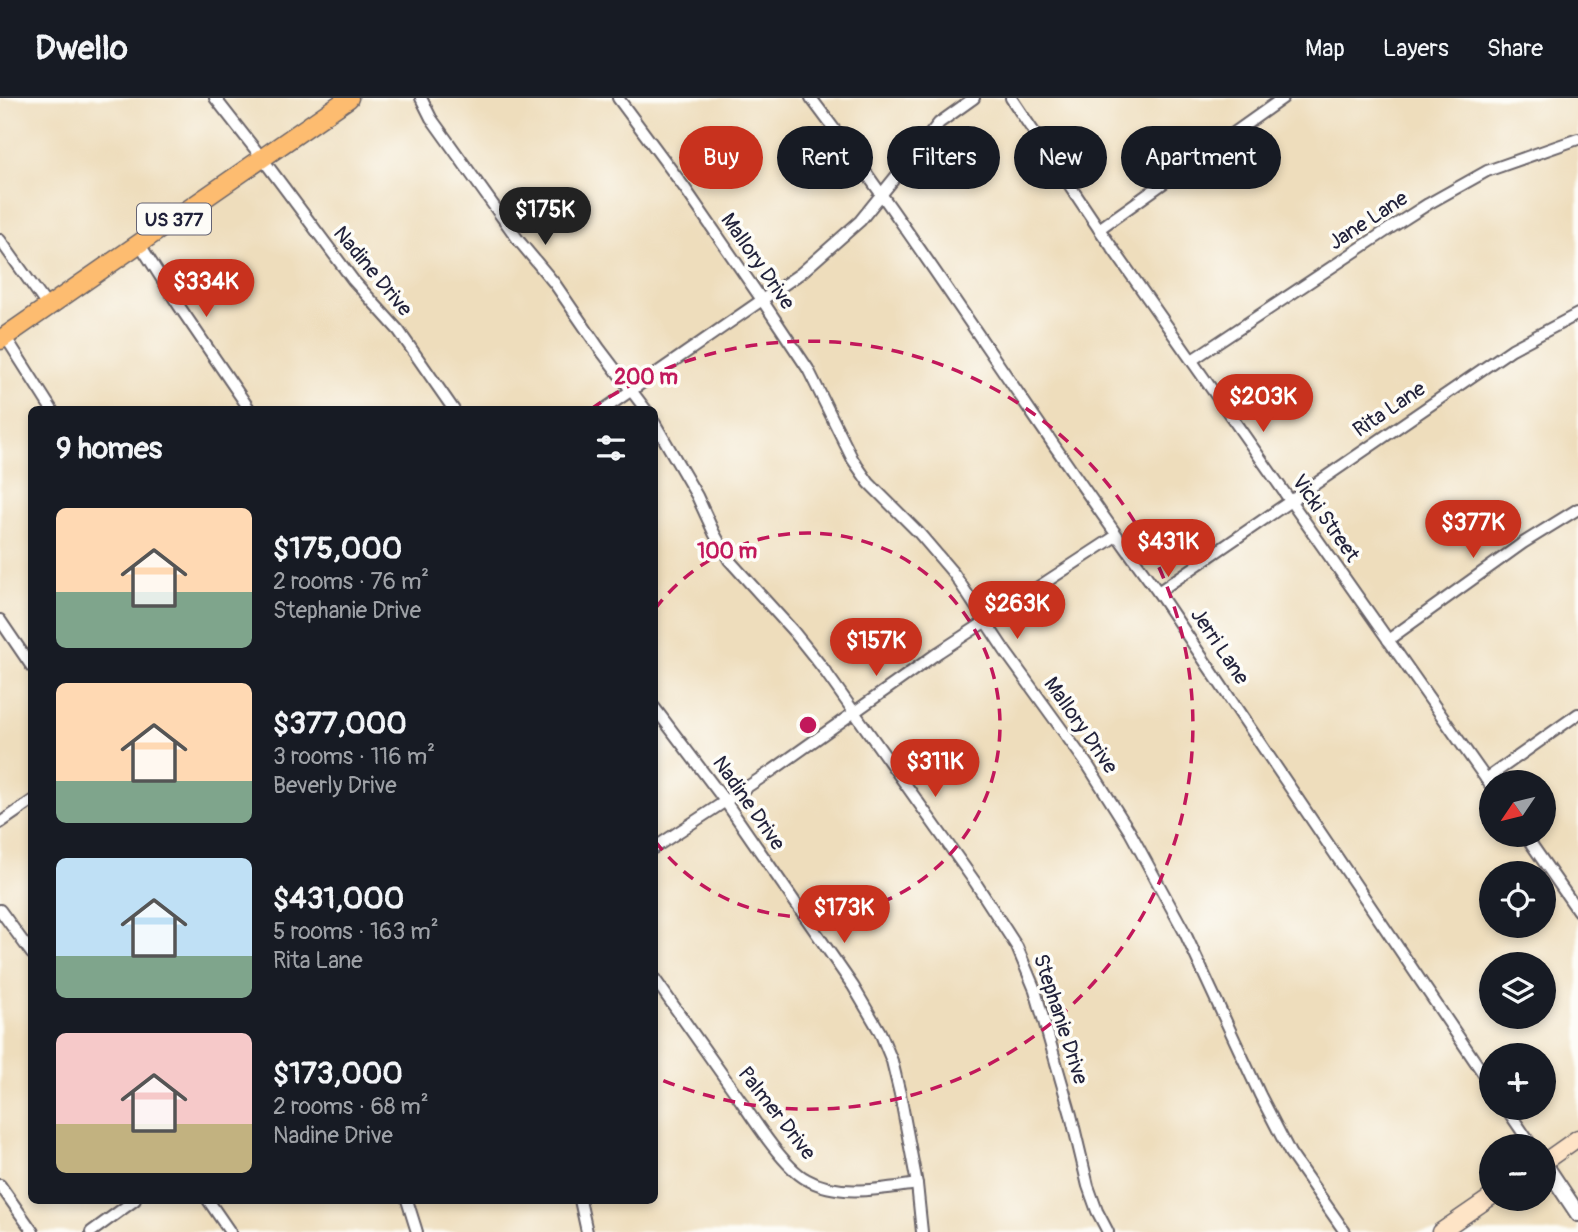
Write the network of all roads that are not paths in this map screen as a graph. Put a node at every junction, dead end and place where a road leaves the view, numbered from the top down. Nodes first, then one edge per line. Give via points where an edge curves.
1 (215, 98) edge
2 (349, 98) edge
3 (421, 98) edge
4 (618, 98) edge
5 (811, 98) edge
6 (974, 98) edge
7 (1011, 98) edge
8 (1283, 98) edge
9 (1578, 139) edge
10 (262, 158) junction
11 (881, 196) junction
12 (1099, 229) junction
13 (0, 240) edge
14 (139, 243) junction
15 (762, 300) junction
16 (48, 307) junction
17 (1578, 314) edge
18 (2, 338) edge
19 (1192, 360) junction
20 (631, 390) junction
21 (49, 406) edge
22 (247, 406) edge
23 (451, 406) edge
24 (609, 406) edge
25 (643, 406) edge
26 (658, 429) edge
27 (1291, 500) junction
28 (1578, 509) edge
29 (1116, 536) junction
30 (1157, 592) junction
31 (0, 620) edge
32 (985, 622) junction
33 (1388, 640) junction
34 (28, 661) edge
35 (658, 712) edge
36 (854, 712) junction
37 (1578, 714) edge
38 (1480, 770) edge
39 (1506, 770) edge
40 (726, 801) junction
41 (28, 804) edge
42 (0, 823) edge
43 (658, 845) edge
44 (1533, 847) edge
45 (0, 910) edge
46 (1578, 911) edge
47 (28, 948) edge
48 (658, 984) edge
49 (1479, 1067) edge
50 (1578, 1138) edge
51 (1556, 1154) edge
52 (1556, 1180) edge
53 (916, 1184) junction
54 (0, 1185) edge
55 (130, 1204) edge
56 (211, 1204) edge
57 (408, 1204) edge
58 (581, 1204) edge
59 (1479, 1205) edge
60 (1578, 1214) edge
61 (33, 1232) edge
62 (91, 1232) edge
63 (230, 1232) edge
64 (417, 1232) edge
65 (587, 1232) edge
66 (922, 1232) edge
67 (1108, 1232) edge
68 (1345, 1232) edge
69 (1440, 1232) edge

1 - 10 street, Nadine Drive
2 - 10 main road, US 377
3 - 20 street via 519,242
4 - 15 street, Mallory Drive
5 - 11 street, Jerri Lane
6 - 11 street via 939,123
7 - 12 street, Vicki Street
8 - 12 street
9 - 19 street, Jane Lane via 1487,171 1452,191
10 - 14 main road, US 377
10 - 23 street, Nadine Drive via 353,280 399,331
11 - 15 street via 860,222
11 - 29 street, Jerri Lane
12 - 19 street, Vicki Street
13 - 16 street
14 - 16 main road, US 377
14 - 22 street
15 - 20 street
15 - 32 street, Mallory Drive via 808,369 853,460 954,574
16 - 18 main road, US 377
17 - 27 street, Rita Lane via 1512,349
18 - 21 street
19 - 27 street, Vicki Street
20 - 24 street
20 - 25 street
26 - 36 street, Stephanie Drive via 729,560 822,667
27 - 30 street, Rita Lane
27 - 33 street, Vicki Street
28 - 33 street via 1522,543
29 - 30 street, Jerri Lane
29 - 32 street
30 - 49 street, Jerri Lane
31 - 34 street
32 - 36 street
32 - 68 street, Mallory Drive via 1130,832 1184,931 1290,1153
33 - 38 street, Vicki Street
35 - 40 street, Nadine Drive
36 - 40 street
36 - 67 street, Stephanie Drive via 1017,947 1035,990 1088,1186
37 - 39 street
40 - 43 street
40 - 53 street, Nadine Drive via 880,1032 900,1094
41 - 42 street
44 - 46 street
45 - 47 street
48 - 53 street, Palmer Drive via 761,1131 805,1179 847,1191
50 - 51 main road
52 - 60 street
53 - 66 street, Nadine Drive
54 - 61 street
55 - 62 street
56 - 63 street
57 - 64 street
58 - 65 street
59 - 69 main road

